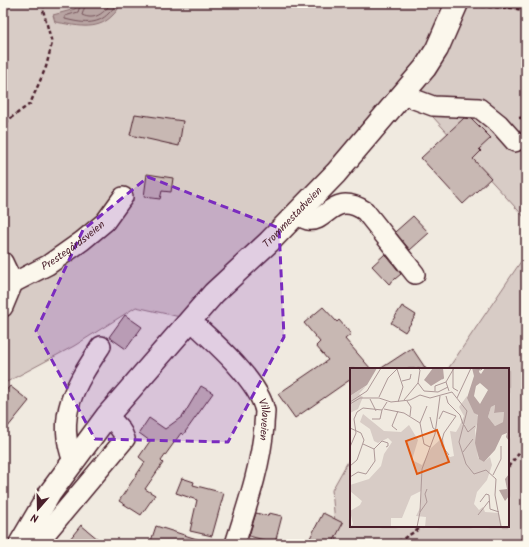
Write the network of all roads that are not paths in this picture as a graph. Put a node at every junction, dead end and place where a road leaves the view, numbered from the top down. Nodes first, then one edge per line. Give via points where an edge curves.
1 (462, 4) edge
2 (406, 91) junction
3 (515, 142) dead end
4 (123, 197) dead end
5 (296, 215) junction
6 (3, 262) edge
7 (414, 274) dead end
8 (14, 283) junction
9 (3, 307) edge
10 (190, 320) junction
11 (101, 346) dead end
12 (107, 416) junction
13 (73, 461) junction
14 (20, 544) edge
15 (37, 544) edge
16 (235, 544) edge

1 - 2 main road, Trommestadveien via 425,68
2 - 3 street via 414,99 433,106 479,108 499,124
2 - 5 main road, Trommestadveien via 336,173
4 - 8 street, Prestegårdsveien via 105,222 82,241 48,265
5 - 7 street via 308,220 316,219 339,205 357,206 365,211
5 - 10 main road, Trommestadveien via 214,293
6 - 8 street
8 - 9 street
10 - 12 main road, Trommestadveien
10 - 16 street, Villaveien via 242,372 256,390 265,411 262,442
11 - 13 street via 78,384 68,408 66,440
12 - 13 main road, Trommestadveien
12 - 15 street via 114,421 125,439
13 - 14 main road, Trommestadveien via 50,493

